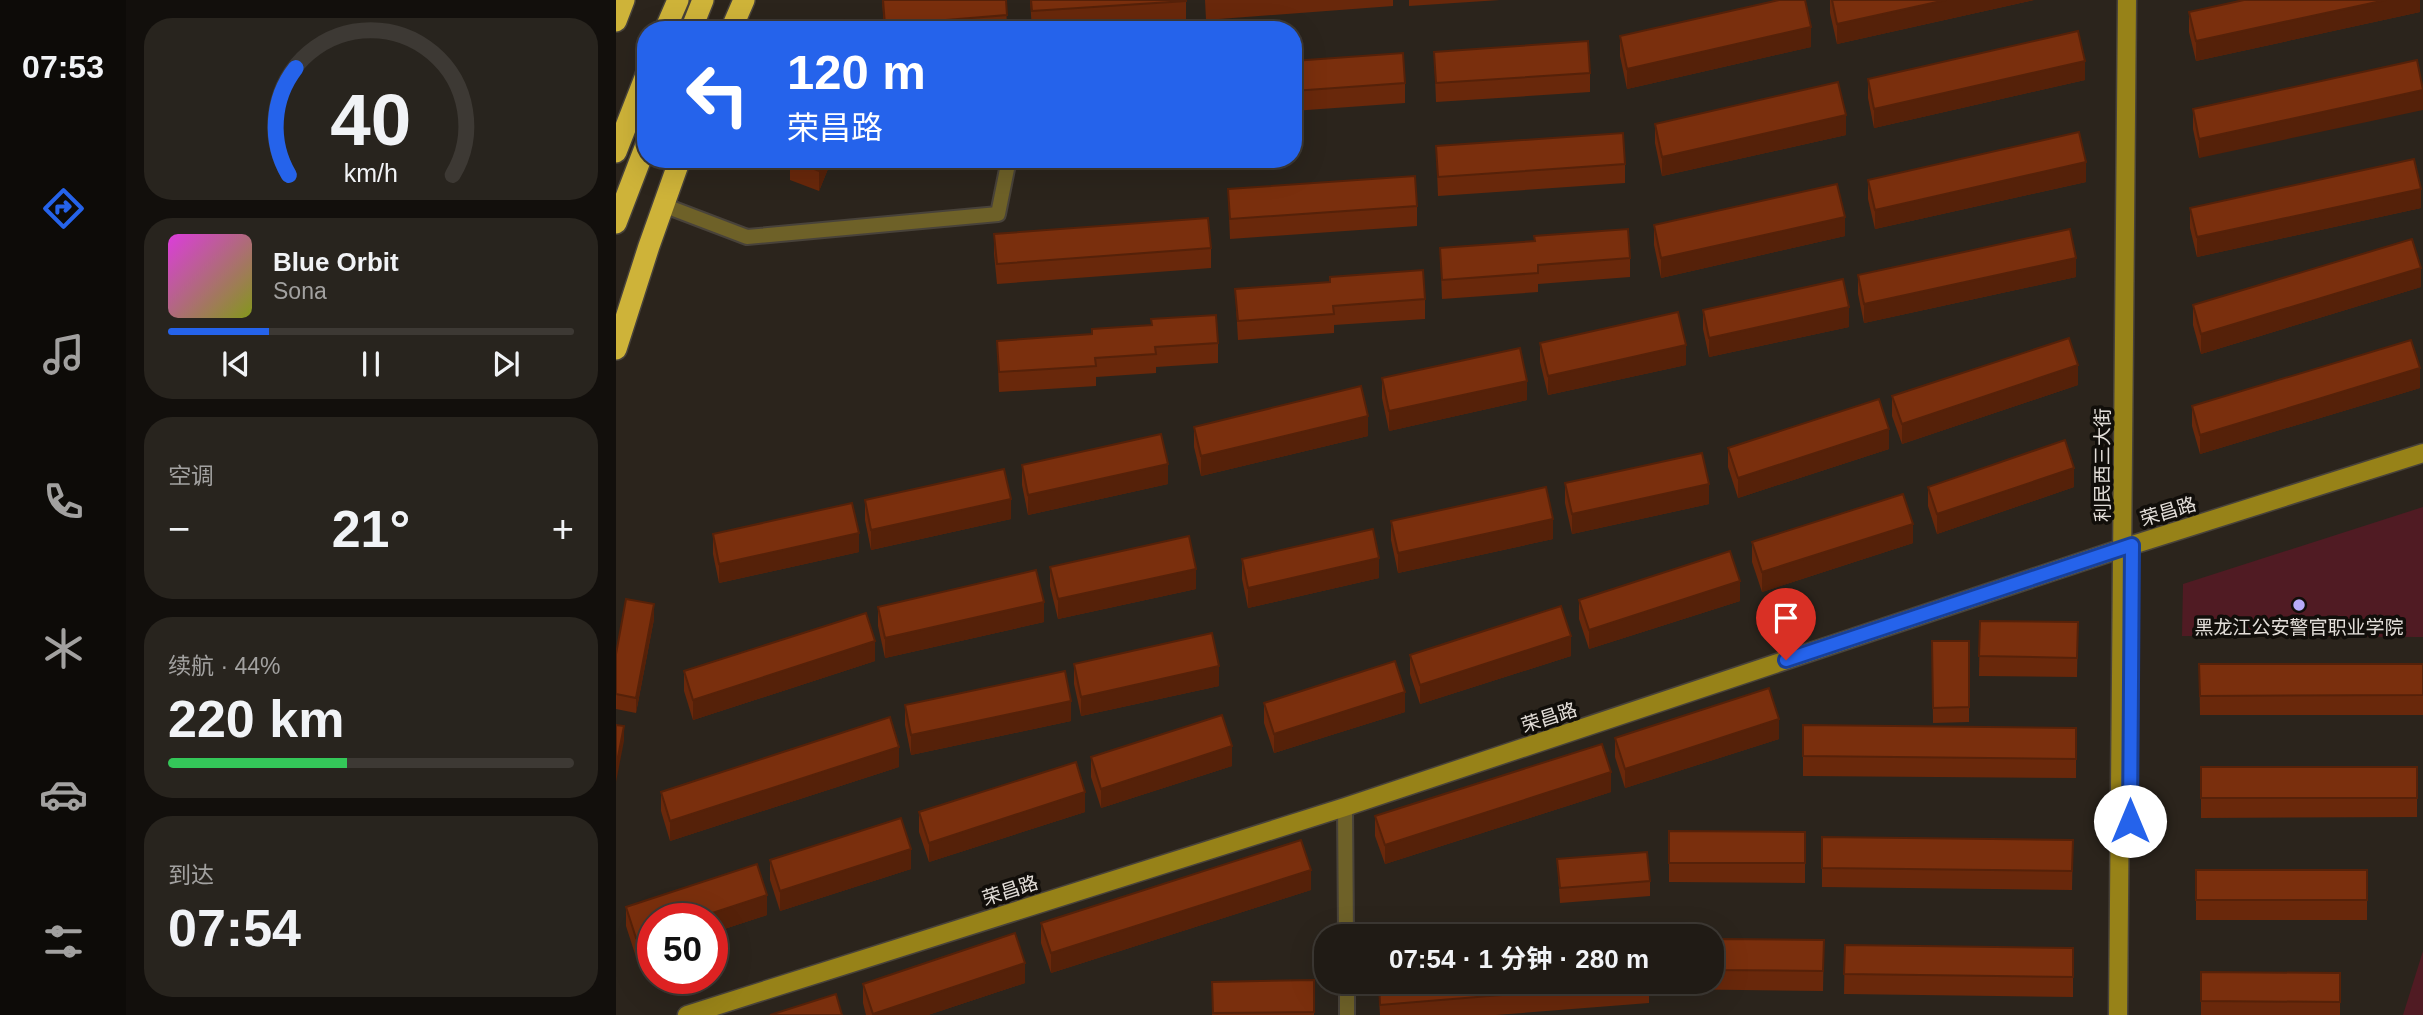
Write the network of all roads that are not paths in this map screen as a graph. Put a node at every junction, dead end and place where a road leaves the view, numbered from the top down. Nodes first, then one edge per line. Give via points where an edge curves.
1 (624, 0) edge
2 (678, 0) edge
3 (703, 0) edge
4 (744, 0) edge
5 (2127, 0) edge
6 (2135, 0) edge
7 (669, 21) edge
8 (695, 21) edge
9 (735, 21) edge
10 (616, 22) edge
11 (637, 98) edge
12 (616, 152) edge
13 (637, 168) edge
14 (677, 168) edge
15 (1007, 168) edge
16 (663, 205) junction
17 (616, 223) edge
18 (616, 349) edge
19 (2423, 453) edge
20 (2127, 546) junction
21 (1345, 807) junction
22 (1346, 924) edge
23 (1347, 994) edge
24 (687, 1015) edge
25 (1347, 1015) edge
26 (2118, 1015) edge
27 (2130, 1015) edge

1 - 10 highway
2 - 7 highway
3 - 8 highway
4 - 9 highway
5 - 20 main road, 利民西三大街
6 - 20 main road, 利民西三大街
11 - 12 highway
13 - 17 highway
14 - 16 highway
15 - 16 street via 998,214 747,237
16 - 18 highway
19 - 20 main road, 荣昌路
20 - 21 main road, 荣昌路
20 - 26 main road, 利民西三大街
20 - 27 main road, 利民西三大街
21 - 22 street
21 - 24 main road, 荣昌路
23 - 25 street

